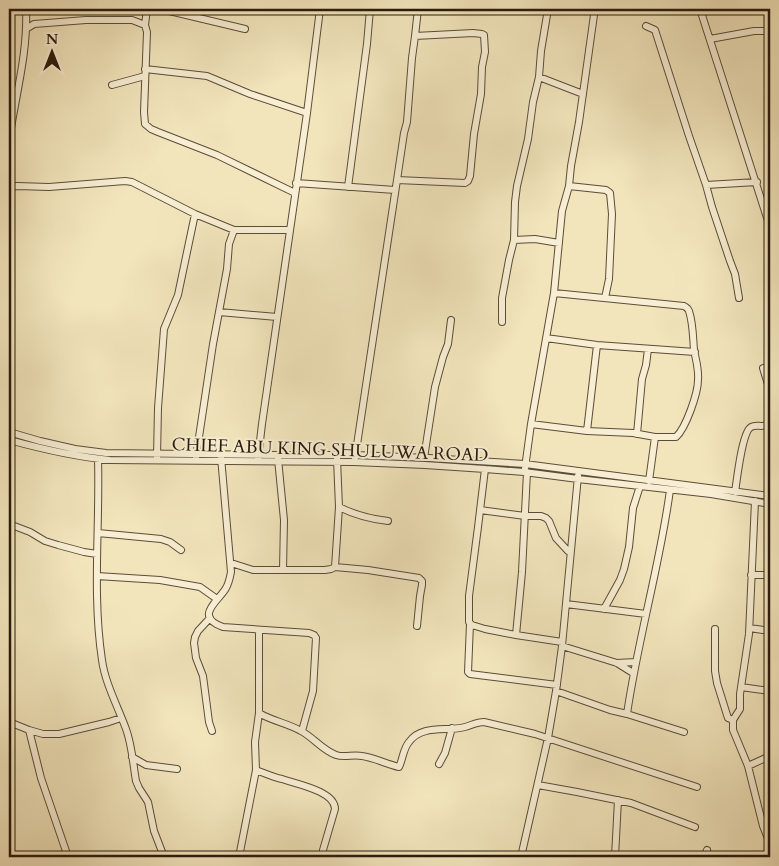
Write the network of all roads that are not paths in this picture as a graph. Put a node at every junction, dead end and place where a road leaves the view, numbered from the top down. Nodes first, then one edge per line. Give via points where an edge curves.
1 (26, 9) edge
2 (147, 9) edge
3 (320, 9) edge
4 (370, 9) edge
5 (418, 9) edge
6 (548, 9) edge
7 (700, 9) edge
8 (594, 15) dead end
9 (146, 17) junction
10 (26, 18) junction
11 (132, 20) junction
12 (34, 24) junction
13 (145, 25) junction
14 (646, 26) dead end
15 (246, 28) dead end
16 (26, 29) junction
17 (770, 31) edge
18 (416, 36) junction
19 (710, 39) junction
20 (145, 73) junction
21 (539, 77) junction
22 (112, 85) dead end
23 (583, 94) junction
24 (307, 113) junction
25 (9, 141) edge
26 (397, 180) junction
27 (756, 182) junction
28 (296, 183) junction
29 (568, 186) junction
30 (706, 186) junction
31 (348, 187) junction
32 (9, 188) edge
33 (395, 190) junction
34 (295, 193) junction
35 (768, 210) edge
36 (196, 214) junction
37 (770, 227) edge
38 (234, 230) junction
39 (290, 230) junction
40 (514, 240) junction
41 (559, 243) junction
42 (554, 293) junction
43 (605, 298) junction
44 (740, 298) dead end
45 (219, 312) junction
46 (277, 317) junction
47 (451, 320) dead end
48 (502, 322) dead end
49 (546, 338) junction
50 (597, 345) junction
51 (648, 349) junction
52 (695, 352) junction
53 (763, 368) dead end
54 (770, 391) edge
55 (530, 424) junction
56 (770, 424) edge
57 (587, 431) junction
58 (9, 432) edge
59 (637, 434) junction
60 (655, 437) junction
61 (9, 440) edge
62 (157, 457) junction
63 (196, 457) junction
64 (221, 458) junction
65 (258, 458) junction
66 (278, 458) junction
67 (355, 458) junction
68 (424, 458) junction
69 (98, 459) junction
70 (337, 459) junction
71 (484, 469) junction
72 (525, 470) junction
73 (578, 472) junction
74 (578, 479) junction
75 (649, 481) junction
76 (640, 486) junction
77 (670, 490) junction
78 (735, 492) junction
79 (770, 496) edge
80 (755, 501) junction
81 (770, 504) edge
82 (339, 507) junction
83 (480, 510) junction
84 (525, 516) junction
85 (388, 521) dead end
86 (9, 524) edge
87 (98, 533) junction
88 (181, 550) dead end
89 (570, 552) junction
90 (97, 554) junction
91 (231, 563) junction
92 (335, 567) junction
93 (283, 570) junction
94 (751, 575) junction
95 (770, 575) edge
96 (97, 576) junction
97 (217, 598) junction
98 (566, 604) junction
99 (604, 608) junction
100 (646, 614) junction
101 (210, 618) junction
102 (470, 624) junction
103 (417, 626) dead end
104 (750, 628) junction
105 (716, 629) dead end
106 (259, 630) junction
107 (770, 631) edge
108 (516, 635) junction
109 (562, 644) junction
110 (635, 662) junction
111 (617, 663) junction
112 (633, 674) junction
113 (741, 687) junction
114 (557, 688) junction
115 (770, 691) edge
116 (258, 713) junction
117 (627, 714) junction
118 (120, 718) junction
119 (733, 720) junction
120 (9, 722) edge
121 (452, 728) junction
122 (29, 730) junction
123 (301, 730) junction
124 (212, 731) dead end
125 (684, 732) dead end
126 (548, 738) junction
127 (770, 756) edge
128 (132, 758) junction
129 (439, 764) dead end
130 (748, 766) junction
131 (177, 769) dead end
132 (256, 770) junction
133 (538, 785) junction
134 (697, 787) dead end
135 (618, 800) junction
136 (694, 827) dead end
137 (769, 841) edge
138 (707, 850) dead end
139 (522, 856) edge
140 (68, 857) edge
141 (164, 857) edge
142 (240, 857) edge
143 (324, 857) edge
144 (530, 857) edge
145 (615, 857) edge
146 (704, 857) edge

1 - 10 street
2 - 9 street
2 - 15 street
3 - 24 street
4 - 31 street
5 - 18 street
6 - 21 street
7 - 19 street
8 - 23 street
9 - 11 street
9 - 13 street
10 - 12 street
10 - 16 street
11 - 12 street
11 - 13 street
12 - 16 street
13 - 20 street
14 - 30 street via 655,30
16 - 25 street
17 - 19 street
18 - 26 street
18 - 26 street via 484,35 481,94 468,181
19 - 27 street
20 - 22 street
20 - 24 street via 207,76
20 - 34 street via 147,126
21 - 23 street
21 - 40 street via 517,186
23 - 29 street
24 - 28 street
26 - 33 street
27 - 30 street
27 - 35 street
28 - 31 street
28 - 34 street
29 - 41 street
29 - 43 street via 610,193 609,279
30 - 44 street
31 - 33 street
32 - 36 street via 132,182
33 - 67 street
34 - 39 street
35 - 37 street
36 - 38 street
36 - 62 street via 178,295 164,329
38 - 39 street
38 - 45 street
39 - 46 street
40 - 41 street
40 - 48 street via 502,298
41 - 42 street
42 - 43 street
42 - 49 street
43 - 52 street via 684,306 689,313
45 - 46 street
45 - 63 street
46 - 65 street
47 - 68 street via 448,344 435,387
49 - 50 street
49 - 55 street
50 - 51 street
50 - 57 street
51 - 52 street
51 - 59 street
52 - 60 street via 697,386 681,432 676,437
53 - 54 street
55 - 57 street
55 - 72 street
56 - 78 street via 749,428
57 - 59 street
58 - 62 street via 75,449
59 - 60 street
60 - 75 street
61 - 69 street, CHIEF ABU KING SHULUWA ROAD
62 - 63 street, CHIEF ABU KING SHULUWA ROAD
62 - 69 street, CHIEF ABU KING SHULUWA ROAD
63 - 64 street, CHIEF ABU KING SHULUWA ROAD
64 - 65 street, CHIEF ABU KING SHULUWA ROAD
64 - 91 street
65 - 66 street, CHIEF ABU KING SHULUWA ROAD
66 - 70 street, CHIEF ABU KING SHULUWA ROAD
66 - 93 street via 284,520
67 - 68 street
67 - 70 street, CHIEF ABU KING SHULUWA ROAD
67 - 71 street, CHIEF ABU KING SHULUWA ROAD
68 - 72 street
69 - 87 street
70 - 82 street
71 - 72 street, CHIEF ABU KING SHULUWA ROAD
71 - 83 street
72 - 73 street
72 - 74 street, CHIEF ABU KING SHULUWA ROAD
72 - 84 street
73 - 74 street
73 - 75 street
74 - 76 street, CHIEF ABU KING SHULUWA ROAD
74 - 89 street
75 - 78 street
76 - 77 street, CHIEF ABU KING SHULUWA ROAD
76 - 99 street via 633,508 624,569
77 - 80 street, CHIEF ABU KING SHULUWA ROAD
77 - 100 street
78 - 79 street
80 - 81 street, CHIEF ABU KING SHULUWA ROAD
80 - 94 street
82 - 85 street via 352,514
82 - 92 street
83 - 84 street
83 - 102 street via 469,596
84 - 89 street via 546,518 556,538
84 - 108 street
86 - 90 street via 45,541
87 - 88 street via 161,539
87 - 90 street
89 - 98 street
90 - 96 street
91 - 93 street via 254,570
91 - 97 street via 231,576
92 - 93 street via 331,570
92 - 103 street via 419,578 422,585
94 - 95 street
94 - 104 street
96 - 97 street via 160,580 200,587
96 - 118 street via 102,664
97 - 101 street via 209,610
98 - 99 street
98 - 109 street
99 - 100 street
100 - 110 street
101 - 106 street via 223,627
101 - 124 street via 198,631 194,643
102 - 108 street
102 - 114 street via 470,674
104 - 107 street
104 - 113 street
105 - 119 street via 717,683 728,718
106 - 116 street
106 - 123 street via 309,633 316,638 313,691
108 - 109 street
109 - 111 street
109 - 114 street
110 - 111 street
110 - 112 street
111 - 112 street
112 - 117 street
113 - 115 street
113 - 119 street via 740,709
114 - 117 street
114 - 126 street
116 - 123 street
116 - 132 street
117 - 125 street
118 - 122 street via 59,734
118 - 128 street
119 - 130 street via 733,730
120 - 122 street
121 - 123 street via 426,731 415,736 408,742 399,767 361,755 344,756 328,752
121 - 126 street via 484,722
121 - 129 street
122 - 140 street via 41,778
126 - 133 street
126 - 134 street
127 - 130 street
128 - 131 street via 146,765
128 - 141 street via 136,781 148,802
130 - 137 street
132 - 142 street
132 - 143 street via 314,789 331,799 335,809 322,850
133 - 135 street
133 - 139 street
135 - 136 street
135 - 145 street
138 - 146 street
139 - 144 street

